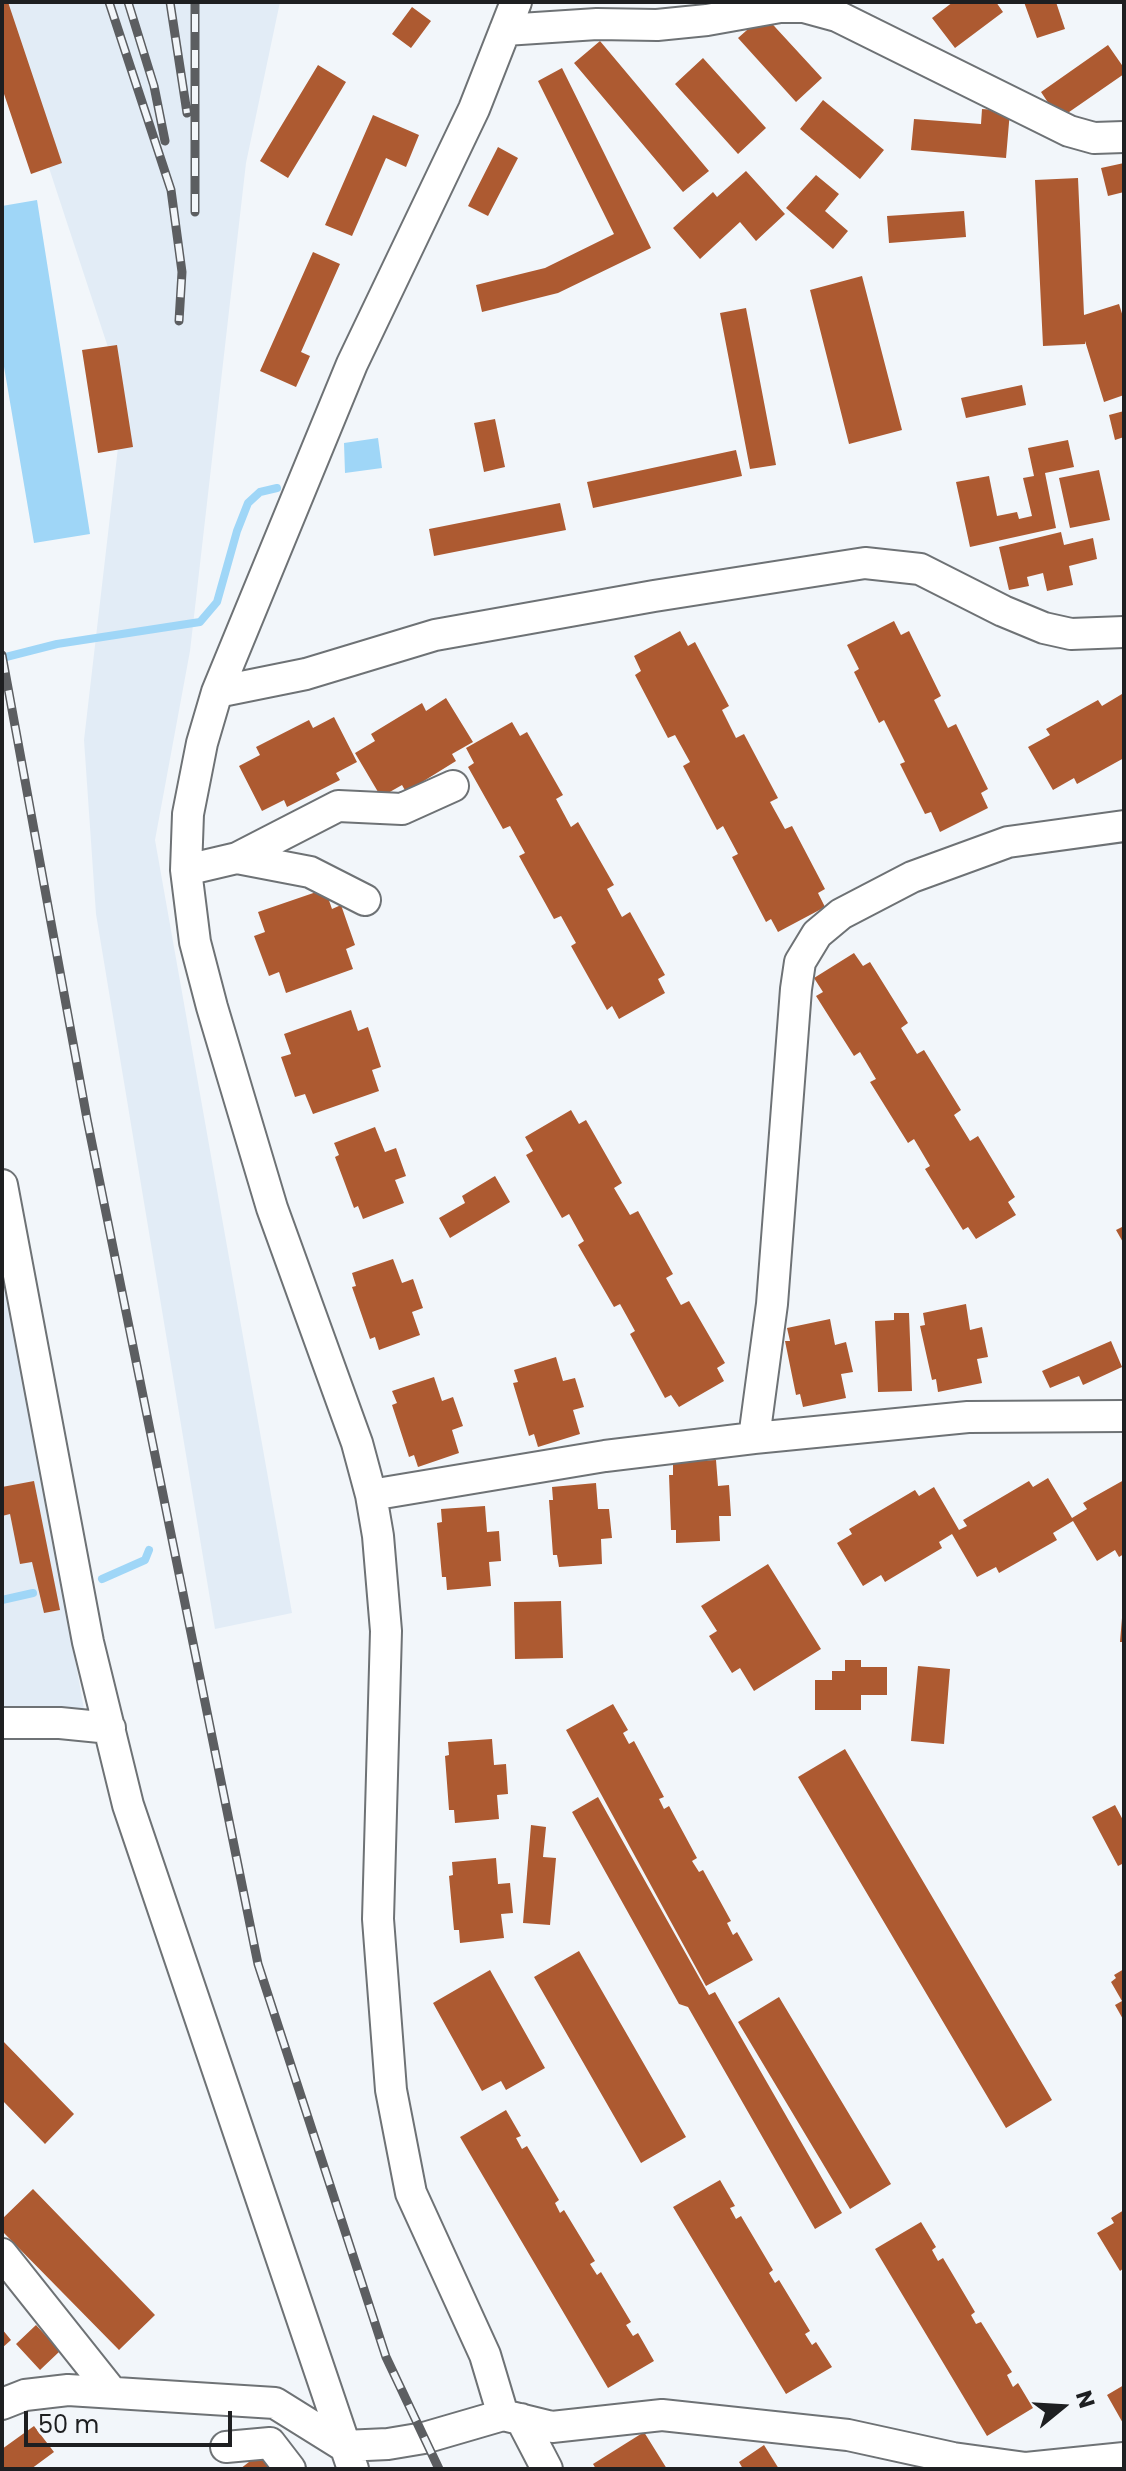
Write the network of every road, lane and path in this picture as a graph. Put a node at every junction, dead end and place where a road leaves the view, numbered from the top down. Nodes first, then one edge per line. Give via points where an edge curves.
1 (516, 2) edge
2 (505, 30) junction
3 (1124, 137) edge
4 (1124, 632) edge
5 (217, 692) junction
6 (453, 786) dead end
7 (1124, 826) edge
8 (237, 858) junction
9 (186, 870) junction
10 (365, 900) dead end
11 (2, 1185) edge
12 (1124, 1416) edge
13 (754, 1438) junction
14 (371, 1495) junction
15 (2, 1723) edge
16 (110, 1728) junction
17 (2, 2254) edge
18 (111, 2391) junction
19 (2, 2404) edge
20 (512, 2417) junction
21 (226, 2447) dead end
22 (1124, 2458) edge
23 (344, 2460) edge
24 (290, 2469) edge
25 (547, 2469) edge

1 - 2 street
2 - 3 street via 657,25 804,7 837,16 1069,131 1094,138
2 - 5 street via 474,109 352,364
4 - 5 street via 1071,634 1044,628 920,569 865,563 435,635 306,674
5 - 9 street via 188,814
6 - 8 street via 402,809 338,806
7 - 13 street via 995,847 912,877 841,914 817,934 800,962 772,1304
8 - 9 street
8 - 10 street via 310,872
9 - 14 street via 195,942 216,1021 272,1208
11 - 16 street via 88,1642
12 - 13 street via 968,1417
13 - 14 street via 605,1456
14 - 20 street via 386,1631 378,1919 391,2090 411,2193
15 - 16 street
16 - 23 street via 128,1805
17 - 18 street
18 - 19 street via 25,2395
18 - 23 street via 275,2403
20 - 22 street via 552,2427 662,2415 848,2435 1026,2468
20 - 23 street via 388,2444
20 - 25 street
21 - 24 street via 270,2443

